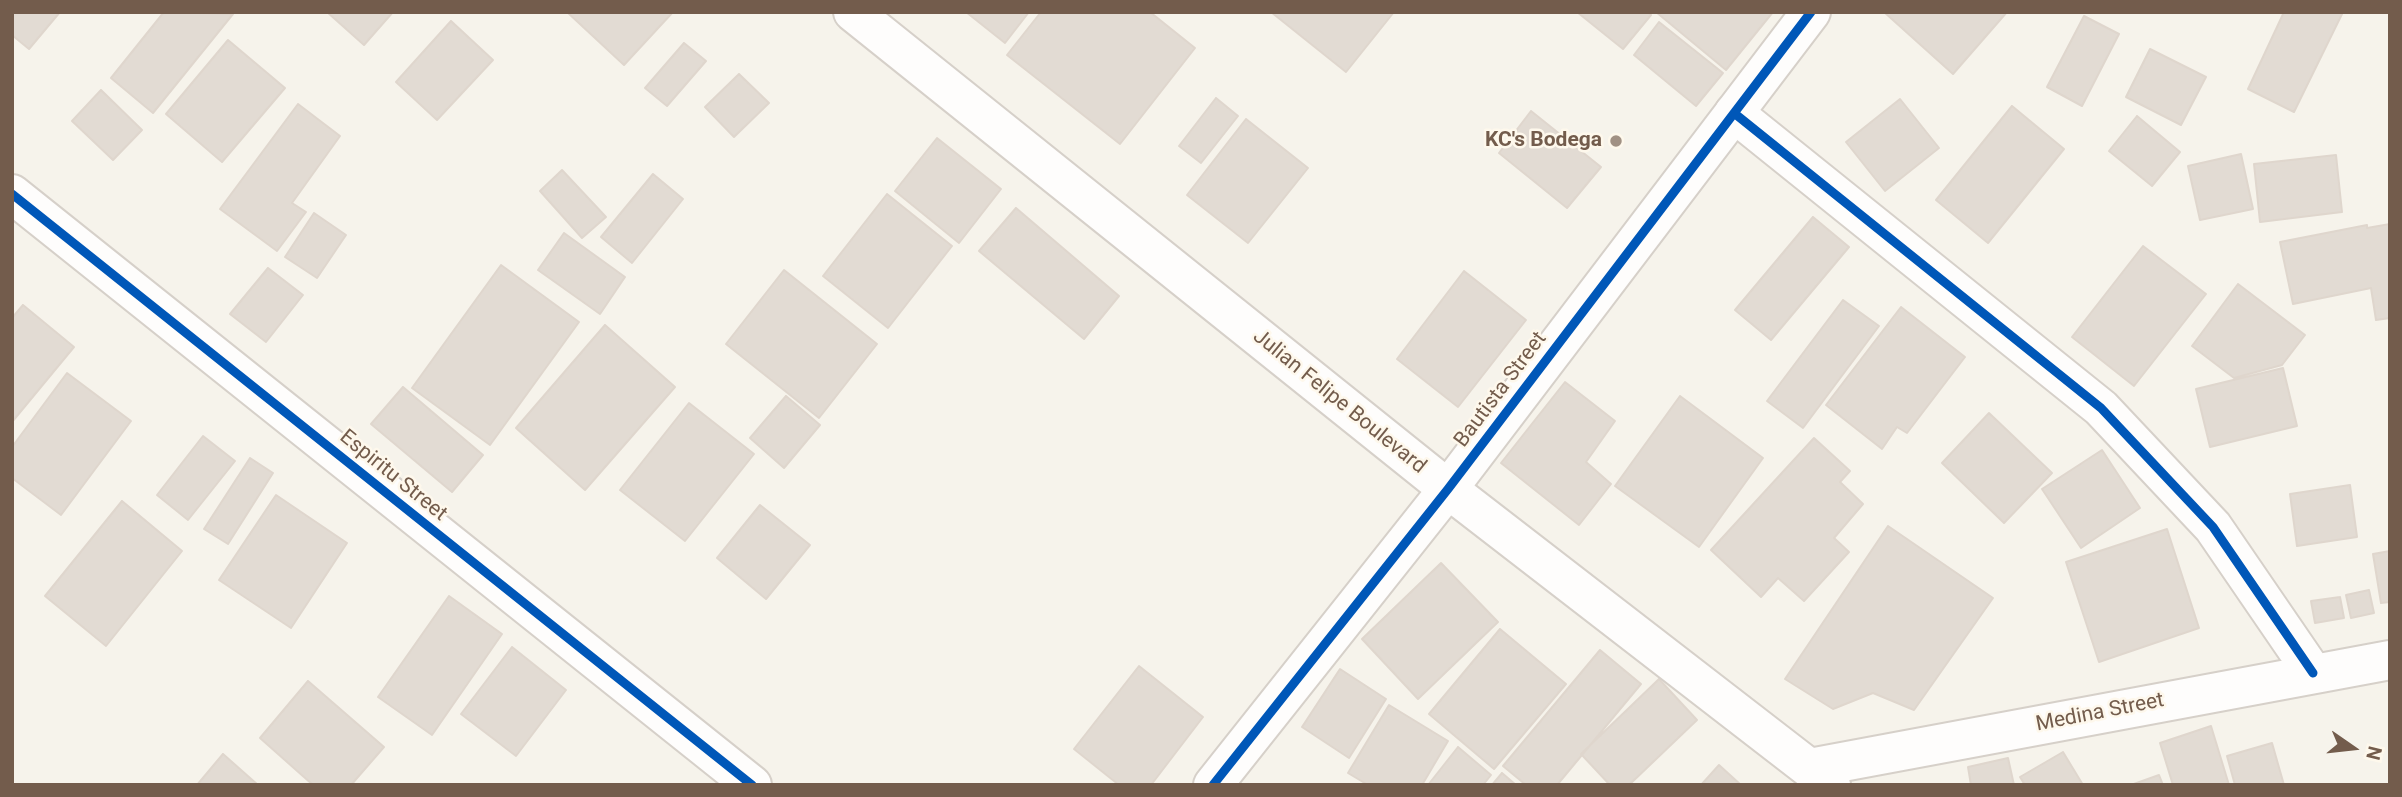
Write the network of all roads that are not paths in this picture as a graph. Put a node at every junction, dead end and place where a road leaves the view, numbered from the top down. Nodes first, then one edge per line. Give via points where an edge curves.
1 (853, 12) edge
2 (1811, 12) edge
3 (1734, 113) junction
4 (12, 194) edge
5 (1448, 489) junction
6 (2390, 660) edge
7 (2313, 673) junction
8 (1820, 776) edge
9 (752, 785) edge
10 (1213, 785) edge

1 - 5 street, Julian Felipe Boulevard
2 - 3 street, Bautista Street
3 - 5 street, Bautista Street
3 - 7 street via 2101,408 2213,527
4 - 9 street, Espiritu Street
5 - 8 street, Julian Felipe Boulevard
5 - 10 street, Bautista Street
6 - 7 street, Medina Street
7 - 8 street, Medina Street

